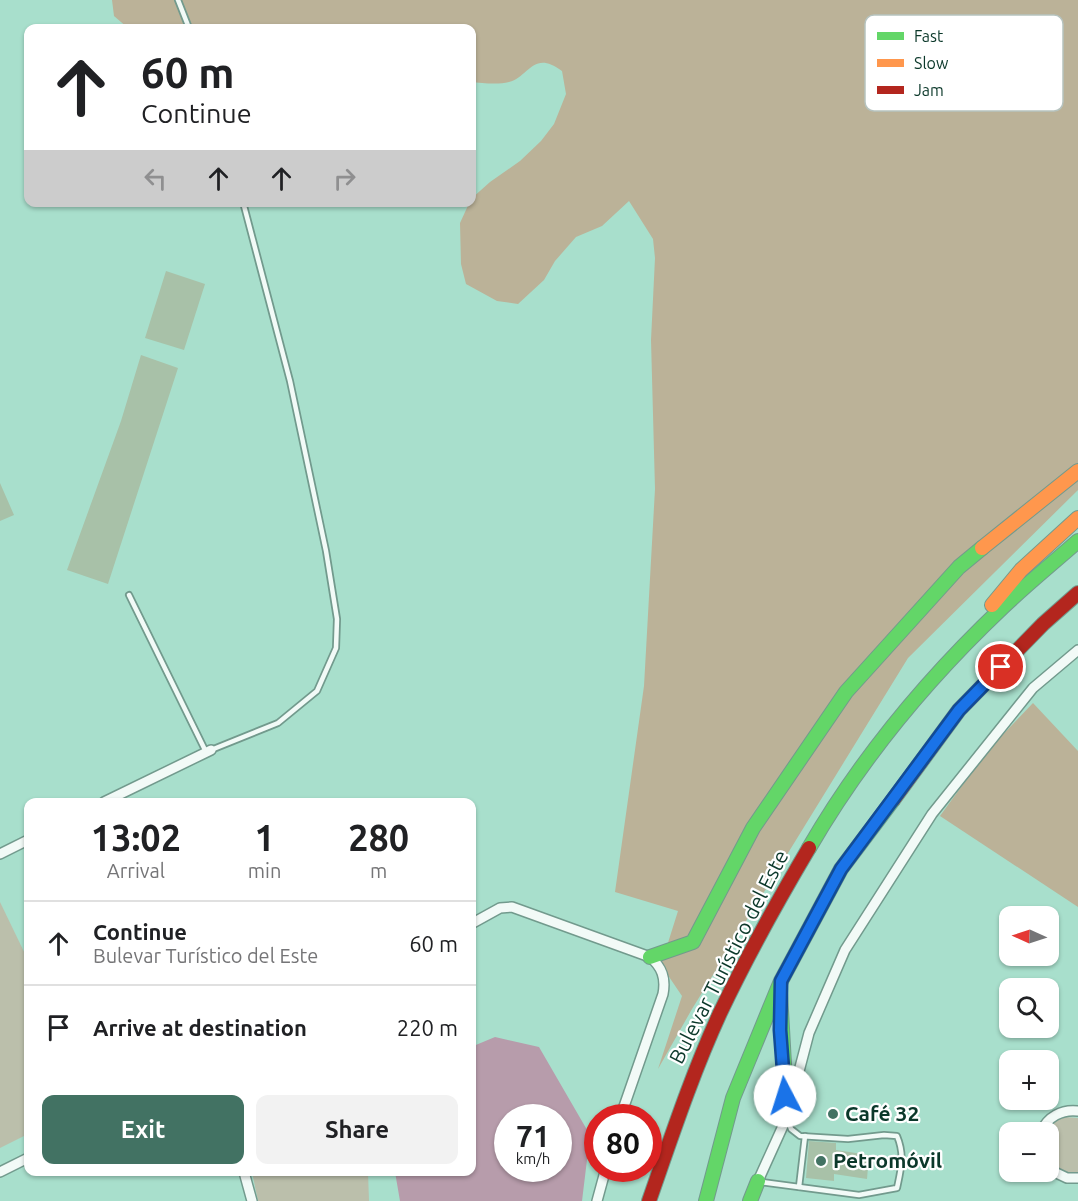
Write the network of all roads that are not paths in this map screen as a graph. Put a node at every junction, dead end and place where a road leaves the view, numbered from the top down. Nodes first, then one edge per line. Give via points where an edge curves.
1 (178, 0) edge
2 (187, 24) edge
3 (244, 207) edge
4 (1078, 471) edge
5 (1078, 518) edge
6 (1078, 541) edge
7 (1078, 593) edge
8 (129, 596) dead end
9 (972, 638) junction
10 (1078, 650) edge
11 (208, 751) junction
12 (112, 798) edge
13 (24, 842) edge
14 (0, 854) edge
15 (476, 921) edge
16 (650, 957) junction
17 (781, 981) junction
18 (625, 1104) edge
19 (1078, 1112) edge
20 (787, 1118) junction
21 (1048, 1122) edge
22 (805, 1136) junction
23 (24, 1160) edge
24 (0, 1172) edge
25 (1059, 1174) edge
26 (245, 1176) edge
27 (1078, 1178) edge
28 (758, 1181) junction
29 (602, 1182) edge
30 (799, 1187) junction
31 (252, 1201) edge
32 (597, 1201) edge
33 (649, 1201) edge
34 (706, 1201) edge
35 (750, 1201) edge

1 - 2 lane
3 - 11 lane via 290,381 326,551 337,619 336,648 317,691 278,723
4 - 16 main road via 959,567 846,692 753,828 693,942
5 - 9 main road via 1021,570 989,609
6 - 9 main road, Bulevar Turístico del Este
7 - 17 main road via 959,710 841,869
8 - 11 lane
9 - 33 main road, Bulevar Turístico del Este via 930,683 869,760 779,895 695,1069
10 - 20 street via 1033,688 932,814 845,950 809,1034
11 - 12 street
13 - 14 street
15 - 16 street via 494,910 512,907
16 - 18 street via 661,969 665,986
17 - 20 main road via 780,1030
17 - 34 main road via 733,1098
19 - 21 street via 1061,1112
20 - 22 lane via 791,1129
20 - 28 street
22 - 30 lane
22 - 30 lane via 897,1136 903,1164 897,1188 880,1193
23 - 24 street
25 - 27 street
26 - 31 street
28 - 30 lane
28 - 35 main road
29 - 32 street

